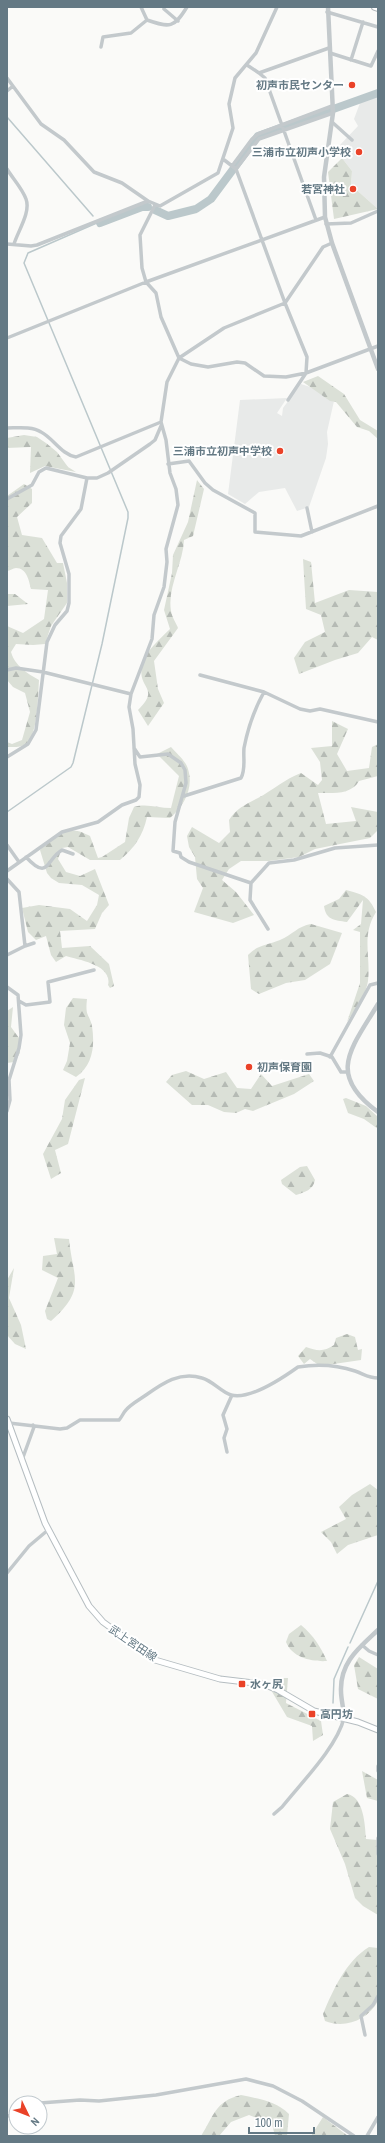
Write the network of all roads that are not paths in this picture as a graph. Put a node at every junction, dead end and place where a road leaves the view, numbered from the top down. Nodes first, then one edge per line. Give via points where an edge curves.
1 (141, 7) edge
2 (187, 7) edge
3 (277, 7) edge
4 (164, 9) dead end
5 (328, 10) edge
6 (147, 20) junction
7 (178, 21) junction
8 (363, 22) junction
9 (378, 27) edge
10 (101, 47) dead end
11 (330, 51) junction
12 (378, 51) edge
13 (351, 60) junction
14 (247, 65) junction
15 (259, 73) junction
16 (7, 78) edge
17 (13, 86) junction
18 (7, 92) edge
19 (332, 110) junction
20 (332, 122) junction
21 (283, 127) junction
22 (352, 140) dead end
23 (223, 159) junction
24 (234, 167) junction
25 (7, 170) edge
26 (148, 201) junction
27 (155, 205) junction
28 (378, 211) edge
29 (325, 217) junction
30 (316, 220) junction
31 (326, 224) junction
32 (262, 239) junction
33 (332, 243) junction
34 (7, 244) edge
35 (14, 244) junction
36 (146, 282) junction
37 (285, 303) junction
38 (7, 338) edge
39 (378, 346) edge
40 (370, 349) junction
41 (179, 358) junction
42 (378, 369) edge
43 (306, 373) junction
44 (288, 400) dead end
45 (161, 424) junction
46 (7, 428) edge
47 (168, 464) junction
48 (87, 478) junction
49 (7, 499) edge
50 (378, 506) edge
51 (307, 508) dead end
52 (312, 532) junction
53 (7, 670) edge
54 (43, 672) junction
55 (200, 675) dead end
56 (264, 692) junction
57 (131, 694) junction
58 (378, 722) edge
59 (134, 748) junction
60 (7, 757) edge
61 (184, 796) junction
62 (7, 845) edge
63 (378, 845) edge
64 (73, 854) dead end
65 (26, 857) junction
66 (19, 862) junction
67 (7, 871) edge
68 (7, 879) edge
69 (251, 883) junction
70 (268, 929) dead end
71 (34, 943) dead end
72 (25, 946) junction
73 (7, 954) edge
74 (94, 970) dead end
75 (378, 983) edge
76 (7, 987) edge
77 (19, 1001) junction
78 (378, 1004) edge
79 (307, 1054) dead end
80 (330, 1057) junction
81 (348, 1072) junction
82 (7, 1111) edge
83 (378, 1112) edge
84 (378, 1378) edge
85 (232, 1395) junction
86 (8, 1421) edge
87 (33, 1425) junction
88 (226, 1452) dead end
89 (22, 1461) junction
90 (48, 1530) junction
91 (7, 1572) edge
92 (378, 1630) edge
93 (362, 1645) junction
94 (378, 1655) edge
95 (344, 1718) junction
96 (378, 1730) edge
97 (378, 1766) edge
98 (378, 1771) edge
99 (274, 1814) dead end
100 (378, 1838) edge
101 (378, 1854) edge
102 (378, 1996) edge
103 (366, 2035) dead end
104 (48, 2102) edge
105 (378, 2117) edge
106 (354, 2136) edge
107 (367, 2136) edge

1 - 6 street
2 - 7 street
3 - 14 street via 259,49
4 - 7 street
5 - 8 street
5 - 11 street
6 - 7 street via 167,26
6 - 10 street via 131,33 103,37
8 - 9 street
8 - 13 street
11 - 13 street
11 - 15 street
11 - 19 street
12 - 13 street via 371,66
14 - 15 street
14 - 23 street via 237,75 230,100 233,128
15 - 21 street via 265,78
16 - 17 street
17 - 18 street
17 - 26 street via 41,124 64,140 94,172 122,184
19 - 20 street
19 - 21 street
19 - 21 street
20 - 22 street
20 - 29 street via 324,177
21 - 24 street via 257,140
21 - 30 street
23 - 24 street
23 - 27 street via 215,176 163,204
24 - 32 street
25 - 35 street via 24,194 27,203
26 - 27 street
26 - 35 street via 37,245
27 - 36 street via 142,229 139,241
28 - 31 street via 350,223
29 - 30 street
29 - 31 street
30 - 32 street
31 - 33 street
32 - 36 street
32 - 37 street
33 - 37 street via 323,247
33 - 40 street
34 - 35 street
36 - 38 street
36 - 41 street via 156,294 161,317
37 - 41 street via 228,326
37 - 43 street via 307,357
39 - 40 street
40 - 42 street
40 - 43 street
41 - 43 street via 208,367 245,363 264,376 286,377
41 - 45 street via 167,382
43 - 44 street
45 - 46 street via 73,456 41,432 26,428
45 - 47 street via 166,440
45 - 48 street via 155,440 150,444 108,473 97,478
47 - 52 street via 189,461 213,490 256,513 255,532 301,536
47 - 57 street via 178,506 166,549 166,576 154,615 152,639
48 - 49 street via 46,468 39,472 32,485
48 - 54 street via 81,510 61,536 60,543 69,574 69,603 67,611 55,625 47,642
50 - 52 street
51 - 52 street
53 - 54 street via 16,668
54 - 57 street
54 - 60 street via 36,730 28,744
55 - 56 street
56 - 58 street via 300,709 320,709
56 - 61 street via 248,730 244,750 244,772 241,778
57 - 59 street via 129,707
59 - 61 street via 140,756 168,754 180,763 187,775
59 - 65 street via 140,785 139,798 122,805 98,822 62,832
61 - 69 street via 175,822 173,851 180,853 188,862
62 - 66 street
63 - 69 street via 335,848 294,860 269,863
64 - 65 street via 62,850 49,866 40,868
65 - 66 street
66 - 67 street
68 - 72 street via 19,892
69 - 70 street via 250,900
71 - 72 street
72 - 73 street
74 - 77 street via 48,982 50,1002 26,1005
75 - 80 street via 370,985 365,991
76 - 77 street via 15,991
77 - 82 street via 21,1035 9,1080 10,1100
78 - 81 street via 350,1052
79 - 80 street
80 - 81 street via 341,1072
81 - 83 street via 357,1095
84 - 85 street via 365,1377 356,1371 341,1367 305,1366 298,1367 258,1390
85 - 87 street via 204,1378 181,1377 166,1381 134,1403 125,1410 119,1420 80,1420 60,1429
85 - 88 street via 223,1415 227,1429 224,1438
86 - 87 street
86 - 89 main road, 武上宮田線
87 - 89 street
89 - 90 main road, 武上宮田線
90 - 91 street via 29,1546
90 - 95 main road, 武上宮田線 via 95,1615 155,1660 220,1679 263,1684 309,1709
92 - 93 street
93 - 94 street
93 - 95 street via 352,1655 343,1672 341,1689
95 - 96 main road, 武上宮田線
95 - 99 street via 339,1734 331,1746
97 - 98 street
100 - 101 street
102 - 103 street via 361,2016
104 - 106 street via 98,2101 156,2095 246,2079 273,2086 302,2101
105 - 107 street

